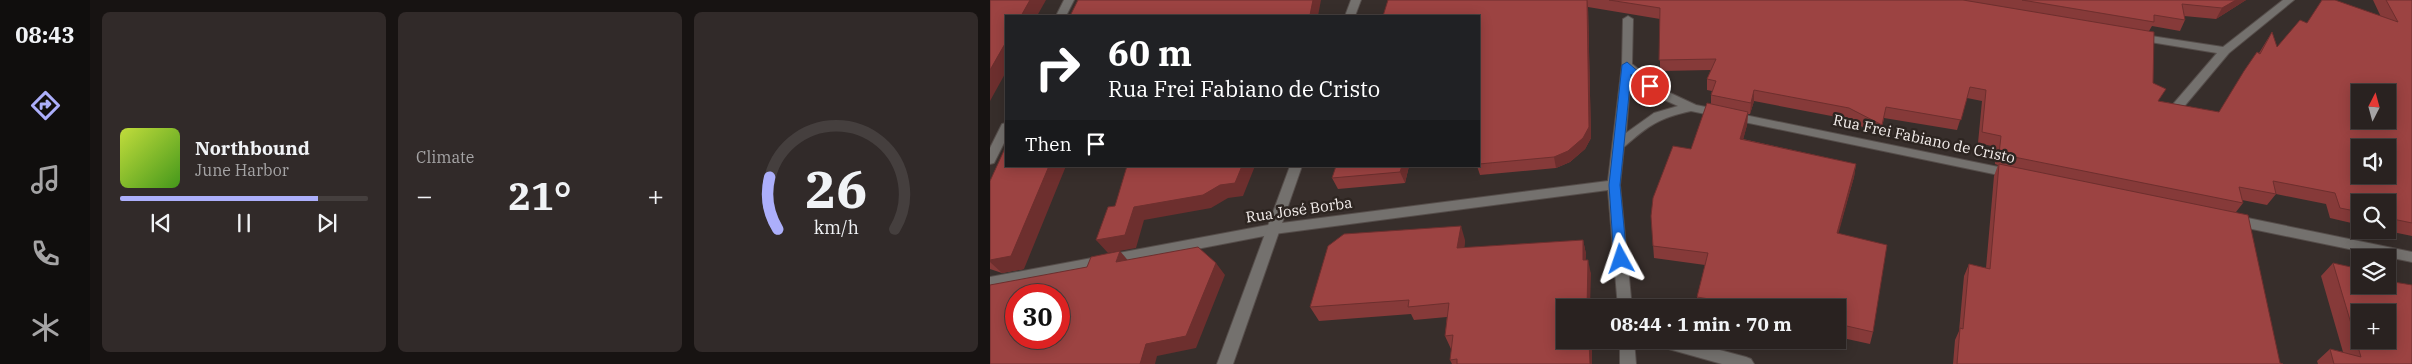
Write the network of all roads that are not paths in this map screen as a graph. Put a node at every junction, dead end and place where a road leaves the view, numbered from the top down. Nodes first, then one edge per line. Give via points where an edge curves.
1 (1069, 0) edge
2 (1356, 0) edge
3 (2289, 0) edge
4 (1062, 15) edge
5 (1350, 15) edge
6 (1628, 19) dead end
7 (2128, 35) edge
8 (2224, 51) junction
9 (1627, 65) junction
10 (2178, 106) edge
11 (1693, 108) junction
12 (1005, 129) edge
13 (1619, 145) junction
14 (990, 160) edge
15 (1296, 167) edge
16 (2023, 176) edge
17 (1614, 185) junction
18 (2218, 217) edge
19 (1274, 228) junction
20 (2412, 257) edge
21 (990, 283) edge
22 (1624, 299) edge
23 (1627, 349) edge
24 (1691, 349) edge
25 (1225, 364) edge
26 (1628, 364) edge
27 (1746, 364) edge

1 - 4 street
2 - 5 street
3 - 8 street
6 - 9 street
7 - 8 street
8 - 10 street
9 - 11 street, Rua Frei Fabiano de Cristo via 1662,94
9 - 13 street
11 - 13 street, Rua Frei Fabiano de Cristo via 1652,117
11 - 16 street, Rua Frei Fabiano de Cristo
12 - 14 street
13 - 17 street
15 - 19 street
17 - 19 street, Rua José Borba
17 - 22 street
18 - 20 street
19 - 21 street, Rua José Borba
19 - 25 street
23 - 26 street
24 - 27 street

